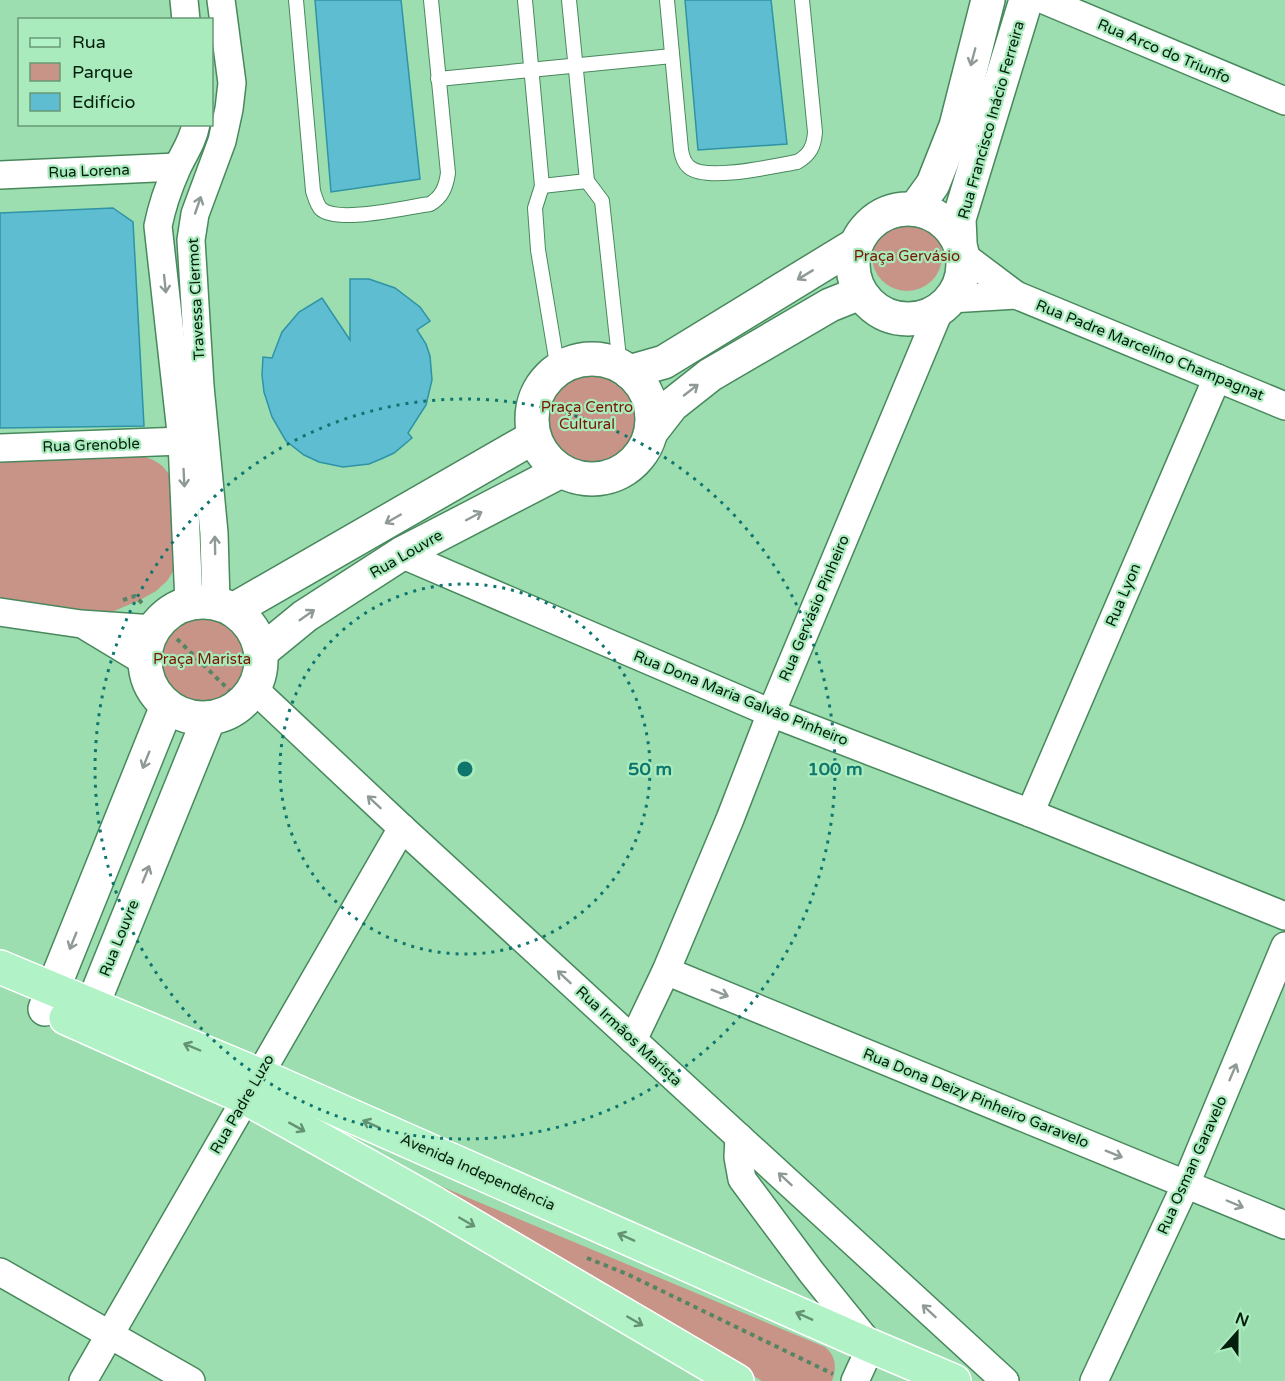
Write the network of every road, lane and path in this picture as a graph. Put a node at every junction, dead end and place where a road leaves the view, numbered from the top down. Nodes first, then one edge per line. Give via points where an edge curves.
1 (184, 0) edge
2 (221, 0) edge
3 (296, 0) edge
4 (431, 0) edge
5 (525, 0) edge
6 (569, 0) edge
7 (667, 0) edge
8 (802, 0) edge
9 (988, 0) edge
10 (1026, 0) edge
11 (1044, 0) edge
12 (186, 18) edge
13 (672, 57) junction
14 (576, 66) junction
15 (531, 70) junction
16 (438, 79) junction
17 (1285, 101) edge
18 (195, 126) edge
19 (177, 167) junction
20 (0, 175) edge
21 (587, 182) junction
22 (542, 186) junction
23 (915, 209) junction
24 (855, 245) junction
25 (962, 248) junction
26 (860, 293) junction
27 (1016, 295) junction
28 (945, 304) junction
29 (624, 369) junction
30 (558, 370) junction
31 (1217, 378) junction
32 (1285, 406) edge
33 (651, 432) junction
34 (534, 437) junction
35 (182, 441) junction
36 (0, 448) edge
37 (561, 471) junction
38 (401, 554) junction
39 (213, 606) junction
40 (0, 612) edge
41 (81, 624) junction
42 (154, 629) junction
43 (261, 652) junction
44 (145, 662) junction
45 (254, 689) junction
46 (167, 706) junction
47 (771, 712) junction
48 (209, 718) junction
49 (1030, 813) junction
50 (402, 828) junction
51 (1285, 916) edge
52 (1285, 946) edge
53 (0, 967) edge
54 (666, 971) junction
55 (0, 991) edge
56 (49, 999) junction
57 (88, 1015) junction
58 (633, 1040) junction
59 (253, 1087) junction
60 (740, 1137) junction
61 (1186, 1184) junction
62 (1285, 1225) edge
63 (587, 1257) dead end
64 (0, 1272) edge
65 (110, 1334) junction
66 (872, 1346) junction
67 (848, 1379) edge
68 (83, 1381) edge
69 (191, 1381) edge
70 (737, 1381) edge
71 (954, 1381) edge
72 (1005, 1381) edge
73 (1094, 1381) edge

1 - 12 street
39 -> 2 street, Travessa Clermot via 214,533 191,240 195,214 222,141 229,109 232,82
3 - 16 lane via 313,191 321,208 346,216 437,200 445,189 448,173
4 - 16 lane
5 - 15 lane
6 - 14 lane
7 - 13 lane
8 - 13 lane via 814,132 812,148 804,159 713,175 688,167 681,150
9 -> 23 street via 956,126 933,184
10 - 25 street, Rua Francisco Inácio Ferreira via 959,219
11 - 17 street, Rua Arco do Triunfo
13 - 14 lane
14 - 15 lane
14 - 21 lane
15 - 16 lane
15 - 22 lane
18 - 19 street
19 - 20 street, Rua Lorena
19 -> 35 street, Travessa Clermot via 158,226
21 - 22 lane
21 - 29 lane via 602,201
22 - 30 lane via 535,208 538,250
23 - 24 street via 900,208 872,220
23 - 25 street via 941,220
24 - 26 street via 852,261
24 -> 29 street via 664,362
25 - 27 street, Rua Padre Marcelino Champagnat
25 - 28 street via 962,276
26 - 28 street via 875,309 901,319 922,317
33 -> 26 street via 672,405 710,375 830,305
27 - 28 street, Rua Padre Marcelino Champagnat
27 - 31 street, Rua Padre Marcelino Champagnat
28 - 47 street, Rua Gervásio Pinheiro
29 - 30 street via 588,360
29 - 33 street via 645,393 650,405
30 - 34 street via 535,399
31 - 32 street, Rua Padre Marcelino Champagnat
31 - 49 street, Rua Lyon
33 - 37 street via 638,457 616,474 588,479
34 - 37 street via 545,456
34 -> 39 street
35 - 36 street, Rua Grenoble
35 -> 39 street, Travessa Clermot
38 -> 37 street, Rua Louvre
43 -> 38 street, Rua Louvre via 305,616
38 - 47 street, Rua Dona Maria Galvão Pinheiro
39 - 42 street via 169,613
39 - 43 street via 246,621
40 - 41 street
41 - 42 street
41 - 44 street
42 - 44 street
43 - 45 street via 261,671
44 - 46 street via 148,679
45 - 48 street via 242,704
50 -> 45 street, Rua Irmãos Marista
46 - 48 street via 187,716
46 -> 56 street
47 - 49 street, Rua Dona Maria Galvão Pinheiro
47 - 54 street, Rua Gervásio Pinheiro
57 -> 48 street, Rua Louvre
49 - 51 street, Rua Dona Maria Galvão Pinheiro
58 -> 50 street, Rua Irmãos Marista
50 - 59 street, Rua Padre Luzo
61 -> 52 street, Rua Osman Garavelo
53 - 56 main road, Avenida Independência
54 - 58 street, Rua Gervásio Pinheiro
54 -> 61 street, Rua Dona Deizy Pinheiro Garavelo
55 - 56 main road, Avenida Independência
56 - 57 main road, Avenida Independência
57 - 59 main road, Avenida Independência
58 - 60 street, Rua Irmãos Marista
59 - 65 street, Rua Padre Luzo
66 -> 59 main road, Avenida Independência
59 -> 70 main road, Avenida Independência via 444,1208
60 - 66 street via 742,1179
72 -> 60 street, Rua Irmãos Marista
61 -> 62 street, Rua Dona Deizy Pinheiro Garavelo
61 - 73 street, Rua Osman Garavelo
63 - 67 path
64 - 65 street
65 - 68 street, Rua Padre Luzo
65 - 69 street
66 - 67 street
66 - 71 main road, Avenida Independência

